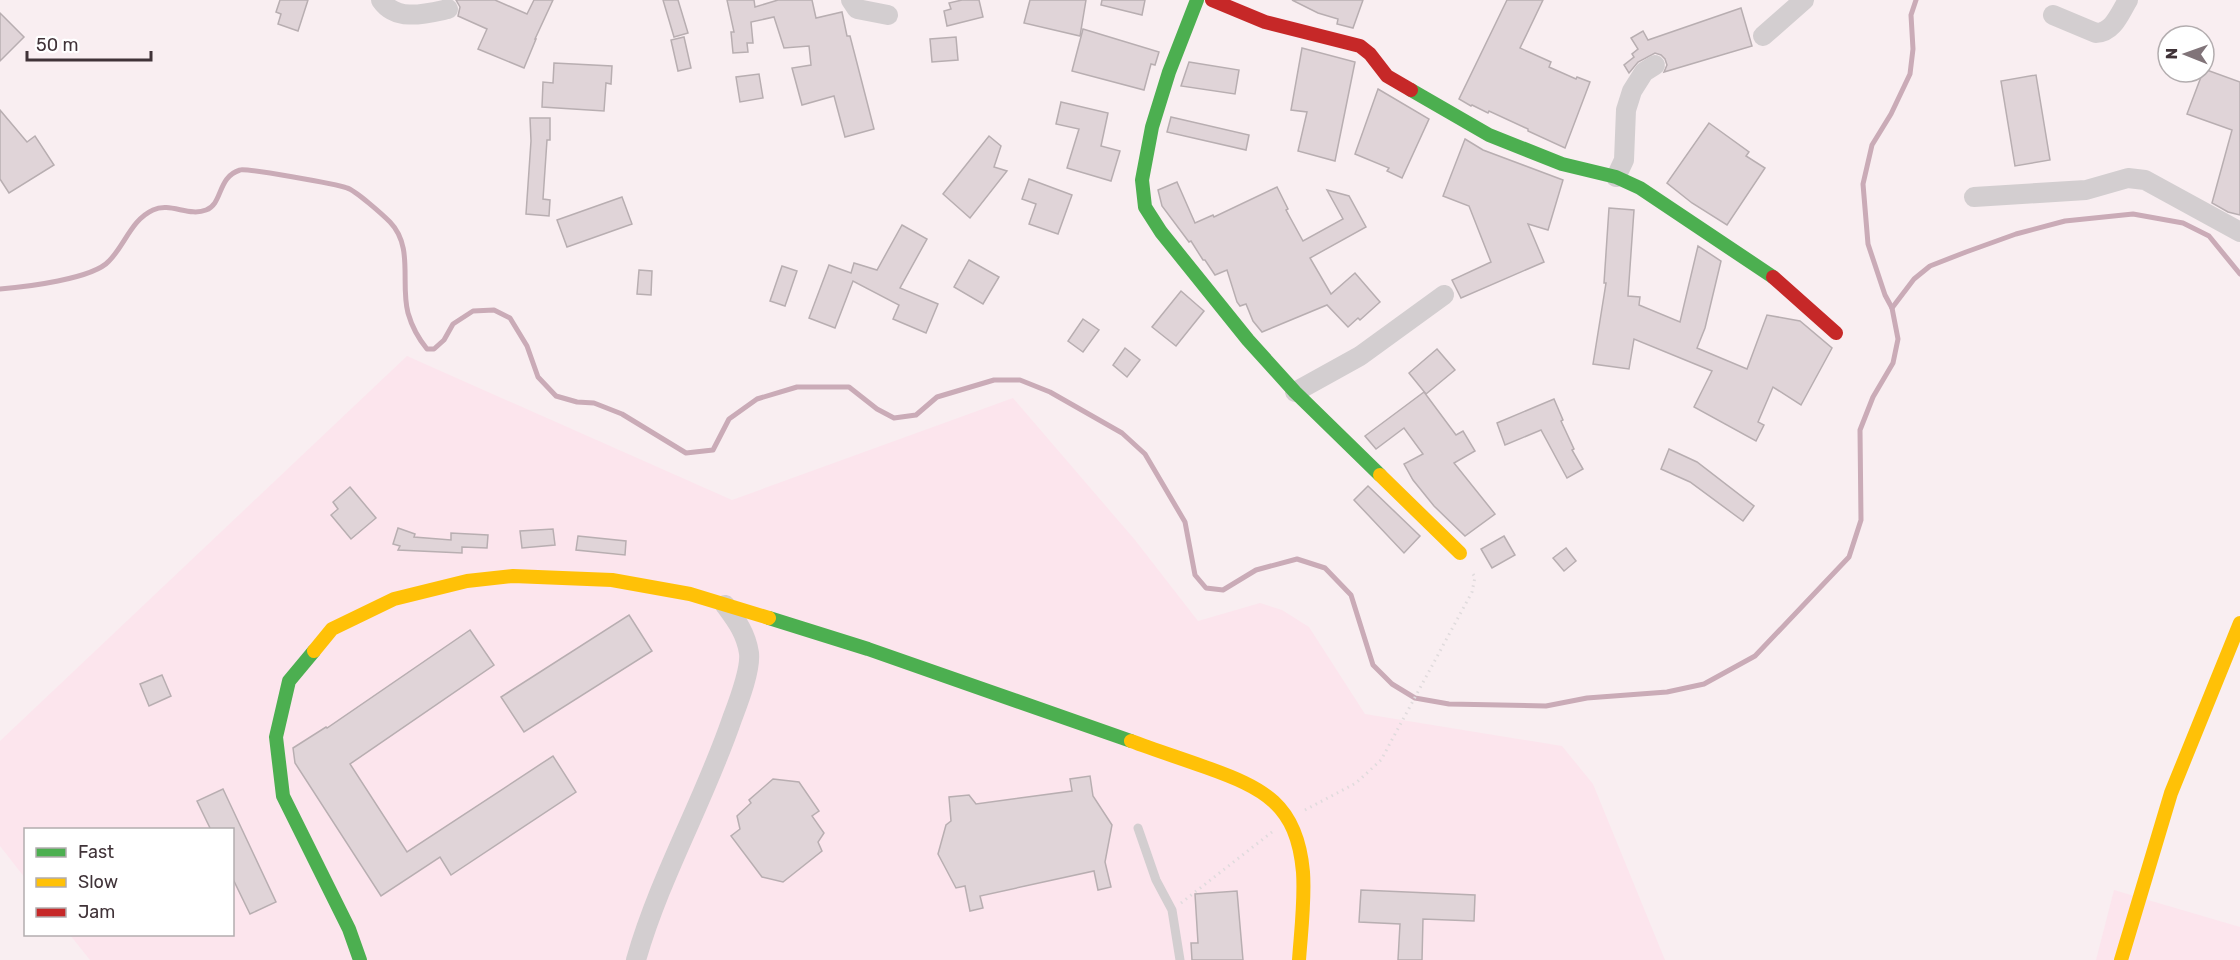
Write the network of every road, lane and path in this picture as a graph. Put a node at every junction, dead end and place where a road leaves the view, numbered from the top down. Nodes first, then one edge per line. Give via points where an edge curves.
1 (381, 0) edge
2 (850, 0) edge
3 (1197, 0) edge
4 (1212, 0) edge
5 (1804, 0) edge
6 (2128, 0) edge
7 (448, 9) dead end
8 (888, 15) dead end
9 (2053, 15) dead end
10 (1763, 36) dead end
11 (1655, 65) dead end
12 (1616, 177) junction
13 (1974, 197) dead end
14 (2240, 232) edge
15 (1444, 295) dead end
16 (1836, 333) dead end
17 (1295, 392) junction
18 (1460, 553) joint
19 (725, 605) junction
20 (2240, 624) edge
21 (1288, 819) junction
22 (1138, 828) dead end
23 (1172, 910) junction
24 (360, 960) edge
25 (636, 960) edge
26 (1180, 960) edge
27 (1299, 960) edge
28 (2121, 960) edge

1 - 7 street via 388,9 406,15
2 - 8 street via 857,9
3 - 17 street via 1169,66 1152,124 1141,178 1143,202 1206,291
4 - 12 street via 1252,20 1360,46 1387,76 1489,135 1562,164
5 - 10 street
6 - 9 street via 2104,33
11 - 12 street via 1644,72 1632,91 1626,110 1624,160
12 - 16 street via 1640,188 1780,282
13 - 14 street via 2086,190 2128,178 2145,180
15 - 17 street via 1360,356
17 - 18 street
18 - 21 path via 1476,577 1472,592 1381,760 1356,783
19 - 21 street via 868,649 1242,780 1270,796
19 - 24 street via 690,594 612,580 513,576 466,581 394,599 332,629 289,681 276,737 283,796 349,928
19 - 25 street via 742,628 749,655 742,691
20 - 28 street via 2172,792
21 - 23 path
21 - 27 street via 1300,844 1303,884
22 - 23 lane via 1156,880
23 - 26 lane

